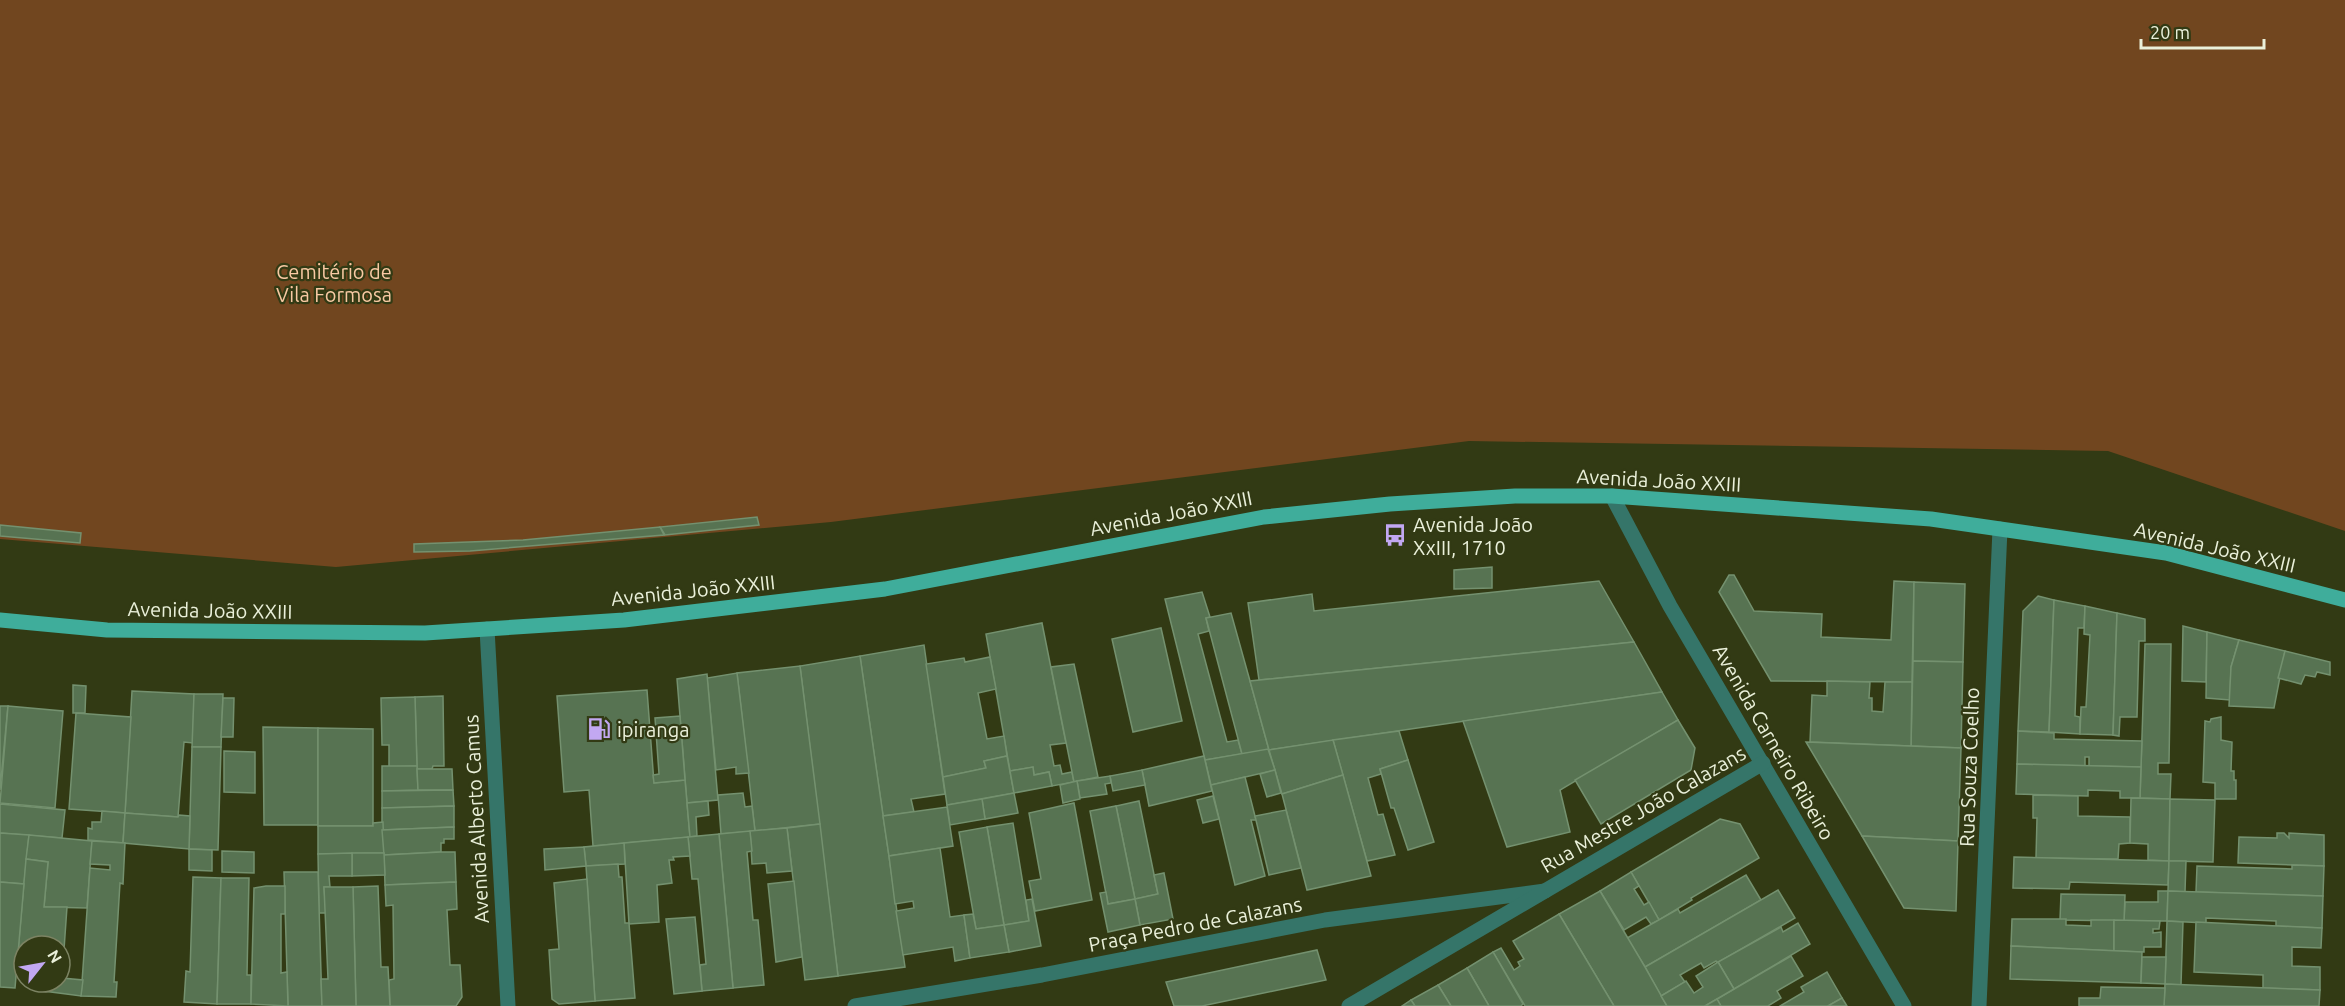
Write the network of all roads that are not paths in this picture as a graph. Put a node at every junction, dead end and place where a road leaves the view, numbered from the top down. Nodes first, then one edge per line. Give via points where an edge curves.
1 (1612, 496) junction
2 (2000, 529) junction
3 (2345, 600) edge
4 (0, 620) edge
5 (487, 629) junction
6 (1763, 763) junction
7 (1545, 891) junction
8 (508, 1006) edge
9 (855, 1006) edge
10 (1349, 1006) edge
11 (1904, 1006) edge
12 (1979, 1006) edge

1 - 2 main road, Avenida João XXIII via 1931,519
1 - 5 main road, Avenida João XXIII via 1515,496 1264,517 885,589 624,620
1 - 6 street, Avenida Carneiro Ribeiro
2 - 3 main road, Avenida João XXIII via 2166,553
2 - 12 street, Rua Souza Coelho
4 - 5 main road, Avenida João XXIII via 107,630 425,633
5 - 8 street, Avenida Alberto Camus
6 - 7 street, Rua Mestre João Calazans
6 - 11 street, Avenida Carneiro Ribeiro
7 - 9 street, Praça Pedro de Calazans via 1325,920 1042,975
7 - 10 street, Rua Mestre João Calazans

